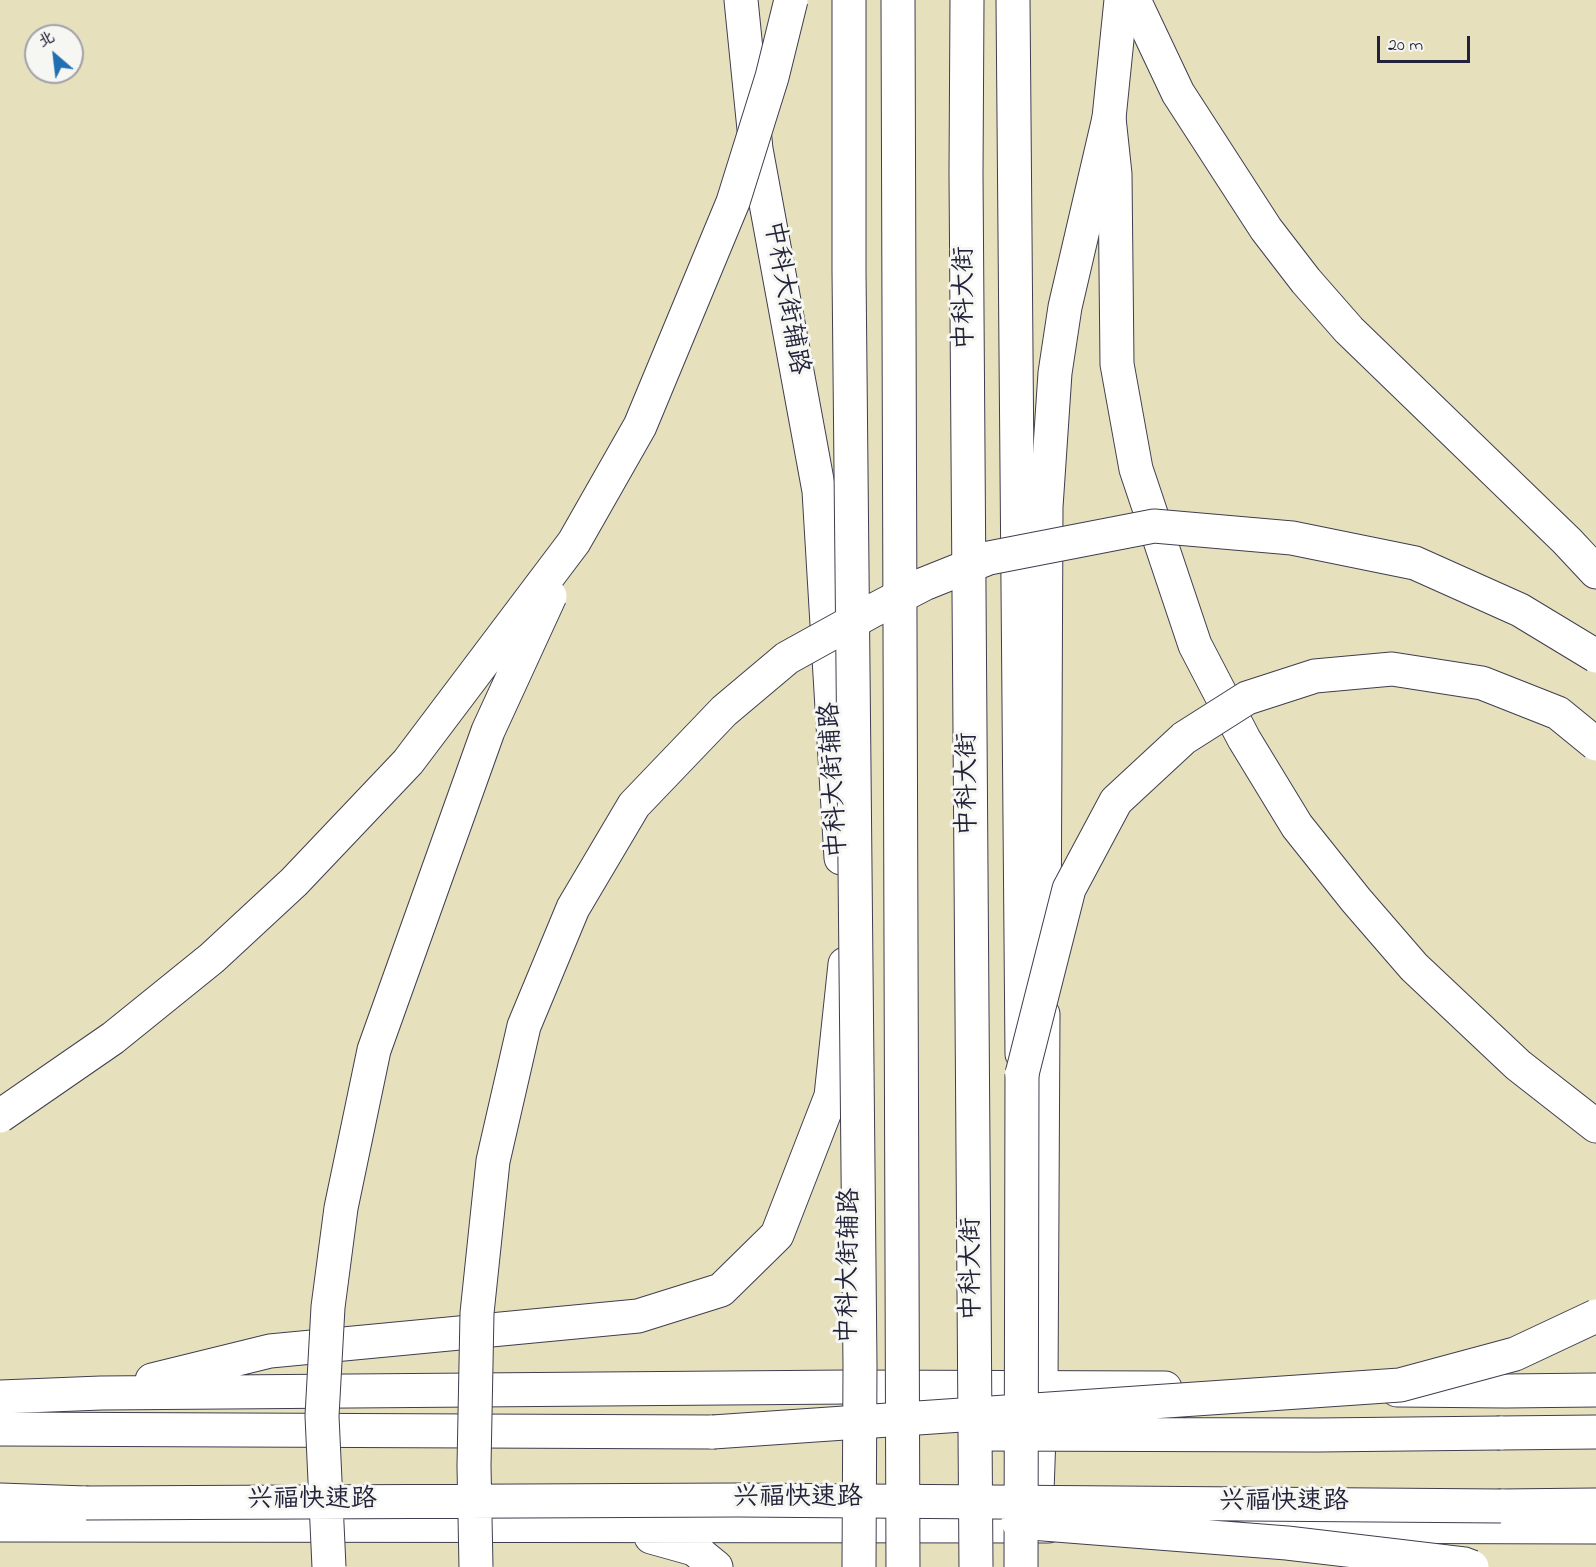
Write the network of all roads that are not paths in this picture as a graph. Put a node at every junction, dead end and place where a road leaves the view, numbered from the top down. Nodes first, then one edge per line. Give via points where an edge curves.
1 (741, 0) edge
2 (792, 0) edge
3 (849, 0) edge
4 (898, 0) edge
5 (967, 0) edge
6 (1013, 0) edge
7 (1121, 0) edge
8 (1134, 0) edge
9 (1109, 118) junction
10 (574, 542) junction
11 (1596, 572) edge
12 (1596, 656) edge
13 (1596, 744) edge
14 (846, 950) junction
15 (1022, 1074) junction
16 (0, 1116) edge
17 (1596, 1126) edge
18 (1596, 1316) edge
19 (849, 1387) junction
20 (1041, 1387) junction
21 (1596, 1390) edge
22 (101, 1393) junction
23 (0, 1397) edge
24 (0, 1429) edge
25 (713, 1432) junction
26 (1596, 1432) edge
27 (0, 1500) edge
28 (738, 1500) junction
29 (1596, 1505) edge
30 (0, 1525) edge
31 (611, 1526) junction
32 (852, 1526) junction
33 (1036, 1526) junction
34 (1596, 1527) edge
35 (329, 1567) edge
36 (476, 1567) edge
37 (716, 1567) edge
38 (851, 1567) edge
39 (860, 1567) edge
40 (903, 1567) edge
41 (976, 1567) edge
42 (1022, 1567) edge
43 (1035, 1567) edge
44 (1472, 1567) edge

1 - 14 main road, 中科大街辅路 via 756,149 819,491
2 - 10 main road, bridge via 733,202 640,426
3 - 39 main road, bridge
4 - 40 main road, bridge
5 - 41 main road, 中科大街, bridge
6 - 15 main road, bridge
7 - 9 main road
8 - 11 main road via 1178,93 1266,229 1306,280 1348,330
9 - 17 main road via 1114,174 1117,364 1136,469 1195,645 1244,739 1297,826 1356,900 1414,967 1509,1057
9 - 20 main road via 1065,307 1055,373 1046,507
10 - 16 main road, bridge via 408,762 294,882 212,958 112,1038
10 - 35 main road, bridge via 488,731 374,1050 341,1208 328,1307 322,1416
12 - 36 main road, bridge via 1520,610 1415,563 1292,538 1154,526 988,558 924,584 788,658 724,711 634,805 573,908 524,1026 494,1161 477,1313
13 - 15 main road, bridge via 1558,713 1482,683 1392,669 1315,676 1247,698 1184,738 1116,801 1069,889
14 - 19 main road, 中科大街辅路 via 854,1094
14 - 22 main road via 831,1096 777,1235 721,1290 638,1316 270,1351
15 - 42 main road, bridge
18 - 25 main road, bridge via 1515,1354 1400,1385
19 - 20 main road
19 - 22 main road
19 - 32 main road, 中科大街辅路
20 - 21 main road
20 - 33 main road
22 - 23 main road
24 - 25 main road, bridge
25 - 26 main road, bridge
27 - 28 main road, 兴福快速路, bridge via 86,1503
28 - 29 main road, 兴福快速路, bridge
28 - 44 main road, bridge via 1287,1543
30 - 31 main road
31 - 32 main road
31 - 37 main road via 694,1549
32 - 33 main road
32 - 38 main road, 中科大街辅路
33 - 34 main road
33 - 43 main road

